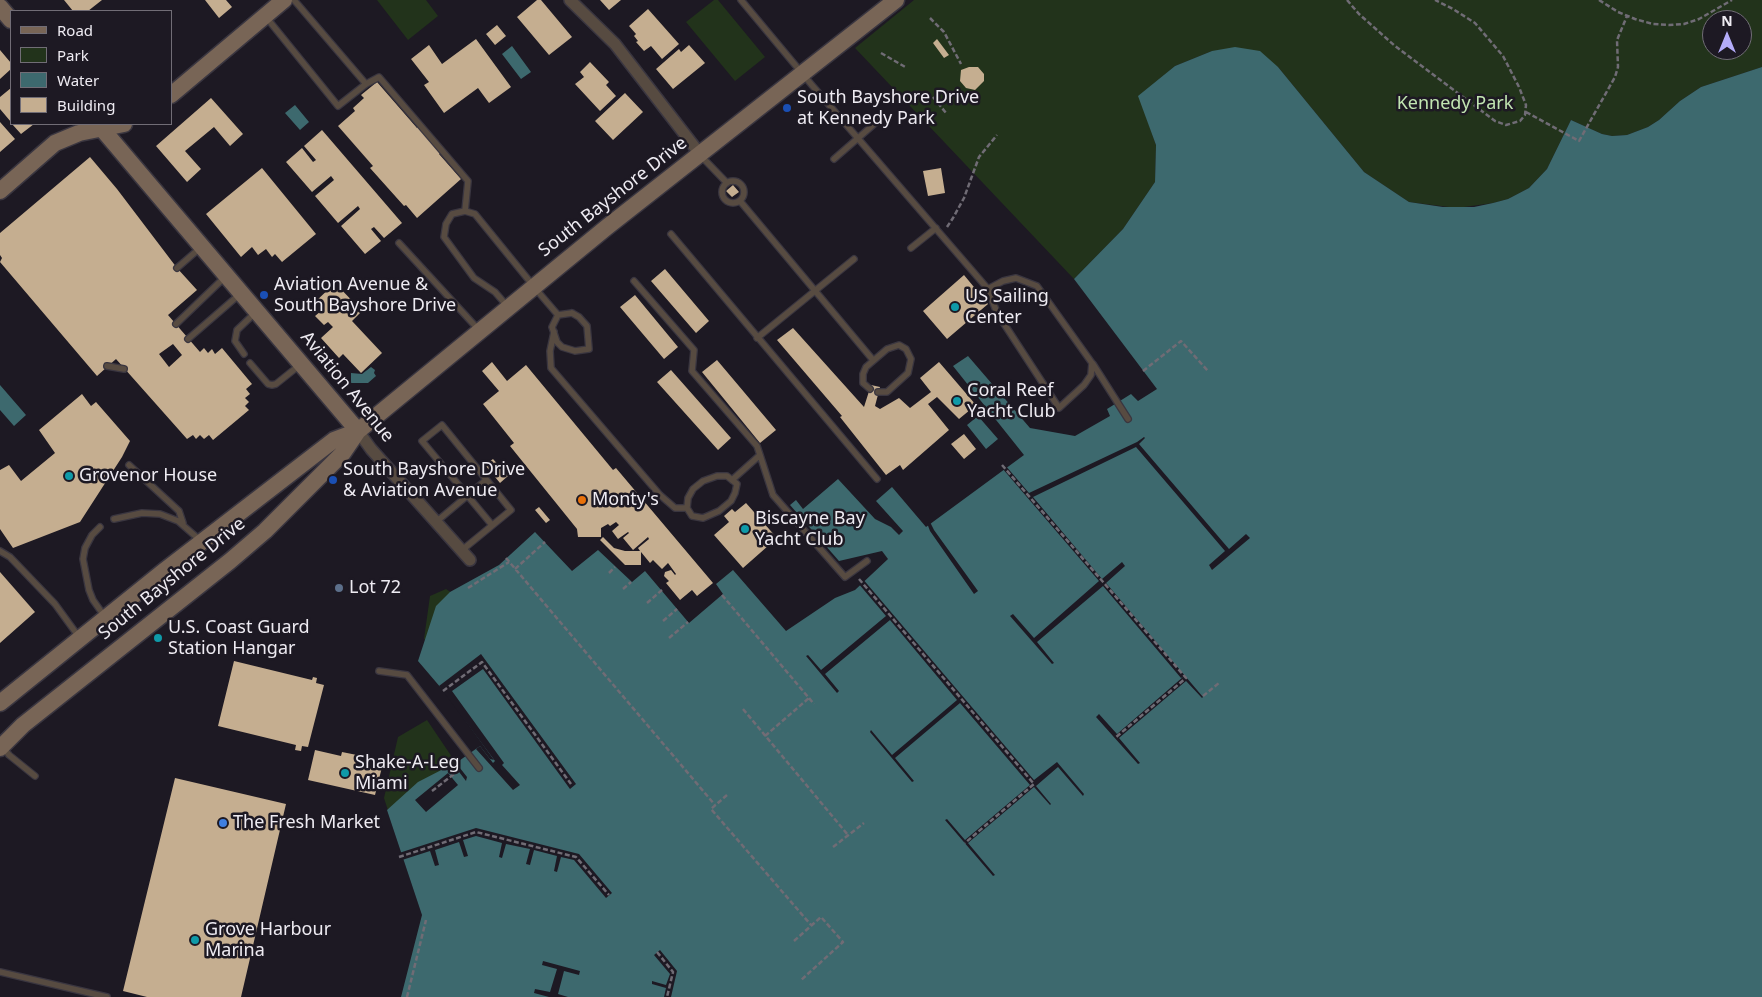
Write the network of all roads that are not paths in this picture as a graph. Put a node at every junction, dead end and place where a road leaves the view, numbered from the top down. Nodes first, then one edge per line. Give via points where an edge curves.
1 (284, 0) edge
2 (294, 0) edge
3 (570, 0) edge
4 (741, 0) edge
5 (896, 0) edge
6 (0, 7) edge
7 (265, 16) junction
8 (10, 19) edge
9 (802, 73) junction
10 (366, 84) junction
11 (172, 94) edge
12 (880, 118) dead end
13 (100, 126) edge
14 (858, 138) junction
15 (700, 154) junction
16 (834, 158) dead end
17 (727, 183) junction
18 (0, 191) edge
19 (740, 201) junction
20 (465, 211) junction
21 (936, 228) junction
22 (671, 234) dead end
23 (399, 244) dead end
24 (203, 246) junction
25 (911, 248) dead end
26 (854, 259) dead end
27 (177, 268) dead end
28 (227, 275) junction
29 (634, 281) dead end
30 (533, 286) junction
31 (988, 288) junction
32 (815, 291) junction
33 (242, 292) junction
34 (508, 307) junction
35 (258, 310) junction
36 (558, 315) junction
37 (176, 324) dead end
38 (479, 331) junction
39 (554, 332) junction
40 (758, 338) junction
41 (188, 339) dead end
42 (244, 354) dead end
43 (873, 360) junction
44 (250, 363) dead end
45 (302, 363) junction
46 (1092, 363) junction
47 (107, 366) dead end
48 (124, 369) dead end
49 (870, 389) dead end
50 (878, 392) dead end
51 (1128, 418) dead end
52 (358, 431) junction
53 (760, 455) junction
54 (129, 465) dead end
55 (877, 479) dead end
56 (486, 480) junction
57 (732, 480) junction
58 (467, 495) junction
59 (687, 508) junction
60 (114, 519) dead end
61 (436, 522) junction
62 (183, 525) junction
63 (492, 525) junction
64 (100, 527) dead end
65 (203, 542) junction
66 (0, 551) edge
67 (462, 551) junction
68 (470, 560) dead end
69 (866, 561) dead end
70 (106, 618) junction
71 (80, 639) junction
72 (379, 670) dead end
73 (0, 703) edge
74 (1, 746) edge
75 (479, 768) dead end
76 (35, 776) dead end
77 (0, 972) edge
78 (108, 997) edge

1 - 7 main road
2 - 10 lane
3 - 15 street via 616,44
4 - 9 lane
5 - 9 main road, South Bayshore Drive
6 - 8 main road
7 - 10 lane via 338,106
7 - 11 main road
9 - 14 lane
9 - 15 main road, South Bayshore Drive
10 - 20 lane via 378,77 468,181
12 - 14 lane
13 - 18 main road via 55,144
13 - 24 main road, Aviation Avenue
14 - 16 lane
14 - 21 lane
15 - 17 lane
15 - 30 main road, South Bayshore Drive
17 - 19 lane via 734,181 742,186 744,195
17 - 19 lane via 722,192 725,199 734,203
19 - 32 lane
20 - 30 lane via 475,214
20 - 34 lane via 452,214 444,237 474,278 495,292
21 - 25 lane
21 - 31 lane
22 - 40 lane
23 - 38 lane
24 - 27 lane
24 - 28 main road, Aviation Avenue
26 - 32 lane
28 - 33 main road, Aviation Avenue
28 - 37 lane
29 - 53 lane via 694,350 692,371 757,446
30 - 34 main road, South Bayshore Drive
30 - 36 lane
31 - 46 lane via 1016,278 1036,286
31 - 46 lane via 997,313 1059,408 1084,385 1091,375
32 - 40 lane
32 - 43 lane
33 - 35 main road, Aviation Avenue
33 - 41 lane
34 - 38 main road, South Bayshore Drive
35 - 42 lane via 236,330 235,341
35 - 45 main road, Aviation Avenue
36 - 39 lane via 552,327
36 - 39 lane via 579,317 587,326 589,349 575,351 562,347
38 - 52 main road, South Bayshore Drive
39 - 59 lane via 551,368 660,495 675,508
40 - 55 lane
43 - 49 lane via 863,374 863,383
43 - 50 lane via 887,349 899,345 906,349 911,360 908,374 887,392
44 - 45 lane via 272,385
45 - 52 main road, Aviation Avenue
46 - 51 lane
47 - 48 lane
52 - 61 street, Aviation Avenue
52 - 65 main road, South Bayshore Drive via 334,440
52 - 74 main road, South Bayshore Drive via 343,453 265,531 23,724
53 - 57 lane
53 - 69 lane via 773,495 845,577
54 - 62 lane via 178,511
56 - 58 lane
56 - 58 lane via 442,425 422,441
56 - 63 lane via 511,510
57 - 59 lane via 718,476 703,481 693,489
57 - 59 lane via 736,484 735,493 719,511 703,518 692,516
58 - 61 lane
58 - 63 lane
60 - 62 lane via 142,513 160,514
61 - 67 street, Aviation Avenue
62 - 65 lane
63 - 67 lane
64 - 70 lane via 85,548 83,559 89,590
65 - 70 main road, South Bayshore Drive
66 - 71 lane via 10,556 54,604
67 - 68 street, Aviation Avenue
70 - 71 main road, South Bayshore Drive
71 - 73 main road, South Bayshore Drive
72 - 75 lane via 407,675
74 - 76 lane
77 - 78 lane

